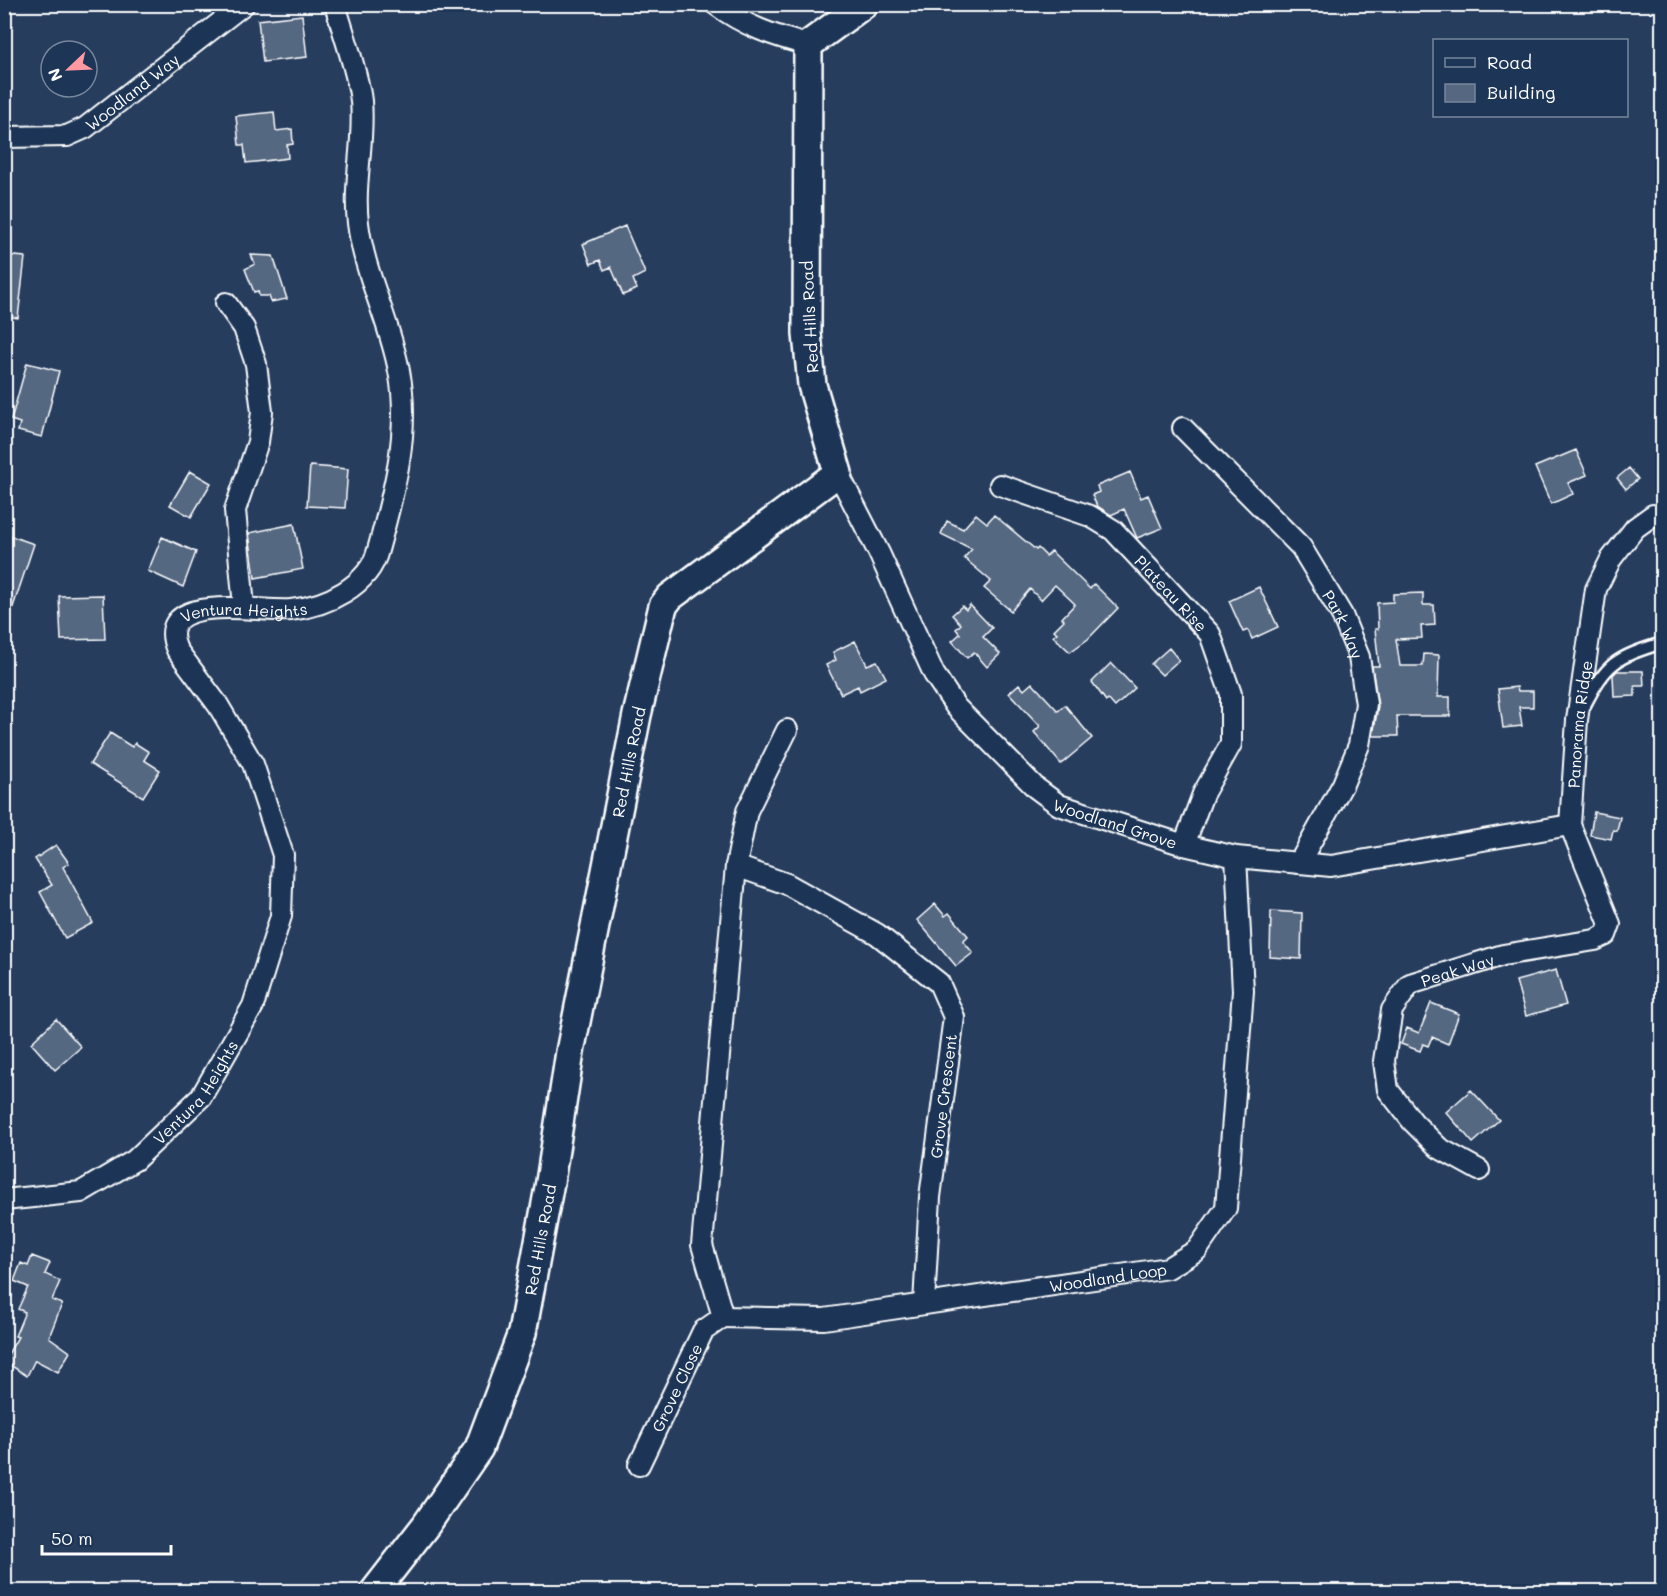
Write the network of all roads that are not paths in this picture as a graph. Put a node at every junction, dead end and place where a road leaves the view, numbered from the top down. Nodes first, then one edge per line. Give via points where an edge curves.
1 (244, 4) edge
2 (335, 4) edge
3 (715, 4) edge
4 (864, 4) edge
5 (808, 45) junction
6 (4, 137) edge
7 (226, 303) dead end
8 (1183, 428) dead end
9 (837, 472) junction
10 (1000, 485) dead end
11 (1653, 515) dead end
12 (244, 607) junction
13 (1662, 643) edge
14 (1577, 720) junction
15 (788, 730) dead end
16 (1570, 825) junction
17 (1184, 845) junction
18 (1236, 857) junction
19 (1299, 863) junction
20 (736, 866) junction
21 (1596, 940) joint
22 (1479, 1170) dead end
23 (4, 1200) edge
24 (924, 1304) junction
25 (723, 1317) junction
26 (639, 1466) dead end
27 (374, 1592) edge

1 - 6 street, Woodland Way via 85,128 67,136
2 - 12 street, Ventura Heights via 361,100 357,222 399,371 404,419 398,466 375,564 353,588 291,610
3 - 5 street via 735,19 762,31
4 - 5 main road
5 - 9 main road, Red Hills Road via 807,333 812,385
7 - 12 street via 244,328 256,364 262,412 258,442 235,510
8 - 19 street, Park Way via 1301,547 1342,615 1359,657 1366,704 1359,745 1343,784
9 - 17 street, Woodland Grove via 934,674 956,707 1059,806
9 - 27 main road, Red Hills Road via 663,606 637,715 572,1040 522,1333 479,1448
10 - 17 street, Plateau Rise via 1090,516 1113,531 1210,634 1231,694 1231,744 1203,794
11 - 14 street, Panorama Ridge via 1611,559 1596,589
12 - 23 street, Ventura Heights via 184,612 175,622 172,640 253,764 283,855 281,916 253,1006 201,1097 135,1160 81,1192
13 - 14 lane via 1623,656 1601,675
14 - 16 street, Panorama Ridge
15 - 20 street via 747,811
16 - 19 street, Woodland Grove via 1331,866
16 - 21 street, Panorama Ridge via 1610,924 1606,935
17 - 18 street, Woodland Grove
18 - 19 street, Woodland Grove
18 - 24 street, Woodland Loop via 1243,991 1226,1208 1197,1250 1168,1268
20 - 24 street, Grove Crescent via 788,884 877,934 939,983 954,1017 930,1197
20 - 25 street via 702,1245
21 - 22 street, Peak Way via 1503,955 1410,984 1392,1010 1384,1061 1388,1090 1439,1148
24 - 25 street, Woodland Loop via 824,1319
25 - 26 street, Grove Close via 704,1331

